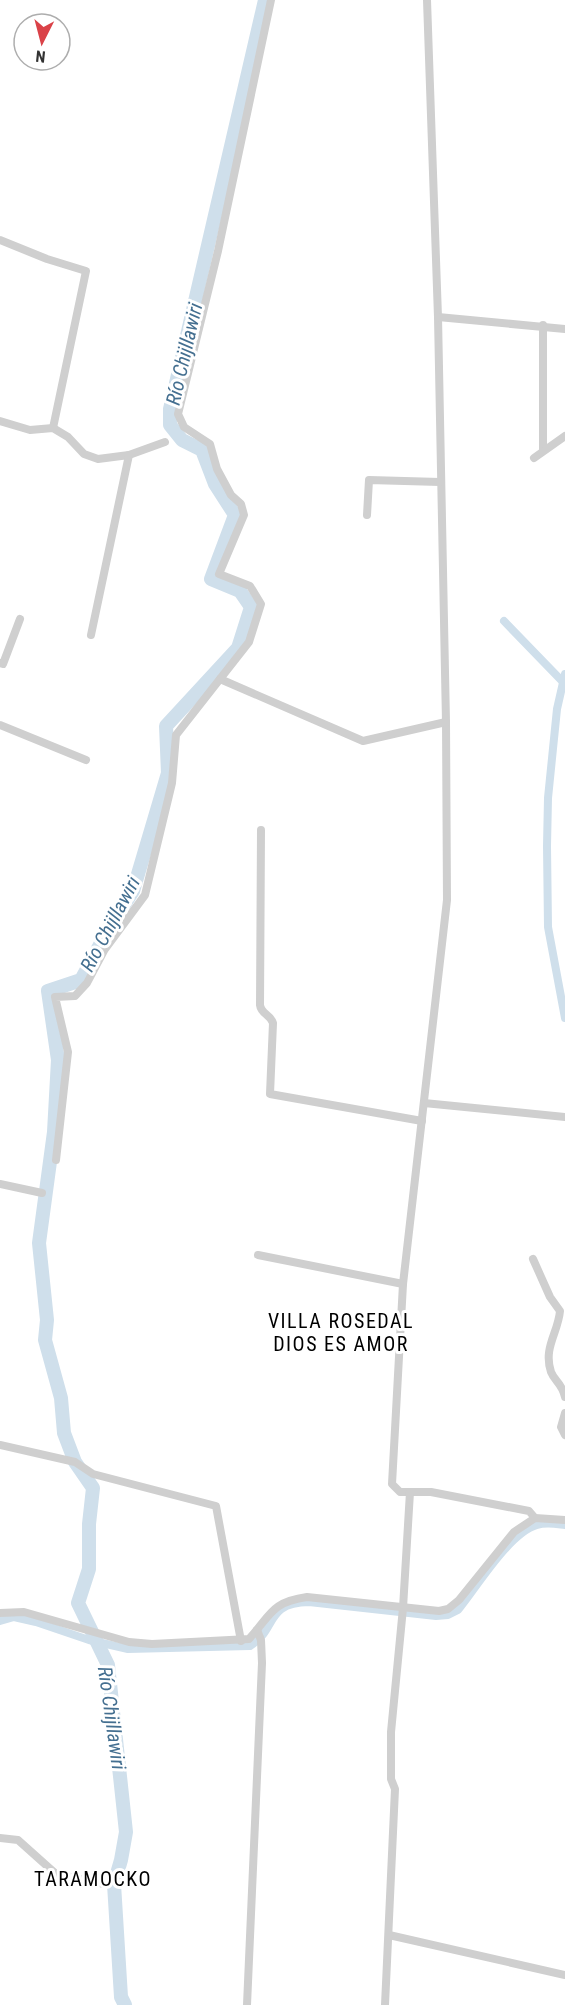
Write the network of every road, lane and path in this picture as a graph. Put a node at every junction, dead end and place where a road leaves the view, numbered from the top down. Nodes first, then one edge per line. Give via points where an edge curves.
1 (271, 0) edge
2 (427, 0) edge
3 (0, 240) edge
4 (438, 317) junction
5 (543, 325) junction
6 (565, 329) edge
7 (0, 421) edge
8 (53, 428) junction
9 (565, 436) edge
10 (165, 442) dead end
11 (543, 450) junction
12 (129, 455) junction
13 (534, 458) dead end
14 (440, 482) junction
15 (367, 515) dead end
16 (20, 619) dead end
17 (91, 635) dead end
18 (0, 663) edge
19 (220, 679) junction
20 (446, 722) junction
21 (0, 725) edge
22 (86, 760) dead end
23 (261, 831) dead end
24 (424, 1103) junction
25 (565, 1117) edge
26 (422, 1121) junction
27 (56, 1160) dead end
28 (0, 1184) edge
29 (42, 1193) dead end
30 (258, 1255) dead end
31 (533, 1259) dead end
32 (403, 1284) junction
33 (565, 1397) edge
34 (565, 1413) edge
35 (565, 1435) edge
36 (0, 1445) edge
37 (410, 1492) junction
38 (536, 1518) junction
39 (565, 1520) edge
40 (403, 1612) junction
41 (0, 1613) edge
42 (259, 1634) junction
43 (241, 1641) junction
44 (0, 1838) edge
45 (104, 1884) dead end
46 (389, 1935) junction
47 (565, 1975) edge
48 (247, 2005) edge
49 (385, 2005) edge

1 - 19 street via 218,251 178,414 184,427 210,444 217,469 244,515 219,574 250,586 261,604 249,642
2 - 4 street
3 - 8 street via 86,271
4 - 5 street
4 - 14 street
5 - 6 street
5 - 11 street
7 - 8 street via 30,430
8 - 12 street via 84,454 98,459
9 - 11 street
10 - 12 street
11 - 13 street
12 - 17 street
14 - 15 street via 369,480
14 - 20 street
16 - 18 street via 3,664
19 - 20 street via 363,741
19 - 27 street via 176,735 172,783 145,895 105,949 87,983 75,996 55,997 68,1052
20 - 24 street via 447,900
21 - 22 street
23 - 26 street via 260,1005 273,1023 270,1094
24 - 25 street
24 - 26 street
26 - 32 street
28 - 29 street
30 - 32 street
31 - 33 street via 560,1311 548,1346 552,1372 563,1386
32 - 37 street via 392,1484 400,1492
34 - 35 street via 561,1427
36 - 43 street via 75,1462 93,1474 216,1506
37 - 38 street via 431,1492 529,1511
37 - 40 street
38 - 39 street
38 - 40 street via 514,1532 448,1609
40 - 42 street via 307,1597 291,1599 267,1616
40 - 46 street via 391,1732 391,1779 395,1789
41 - 43 street via 24,1612 129,1642
42 - 43 street
42 - 48 street via 262,1663
44 - 45 street via 18,1840 56,1874
46 - 47 street
46 - 49 street

